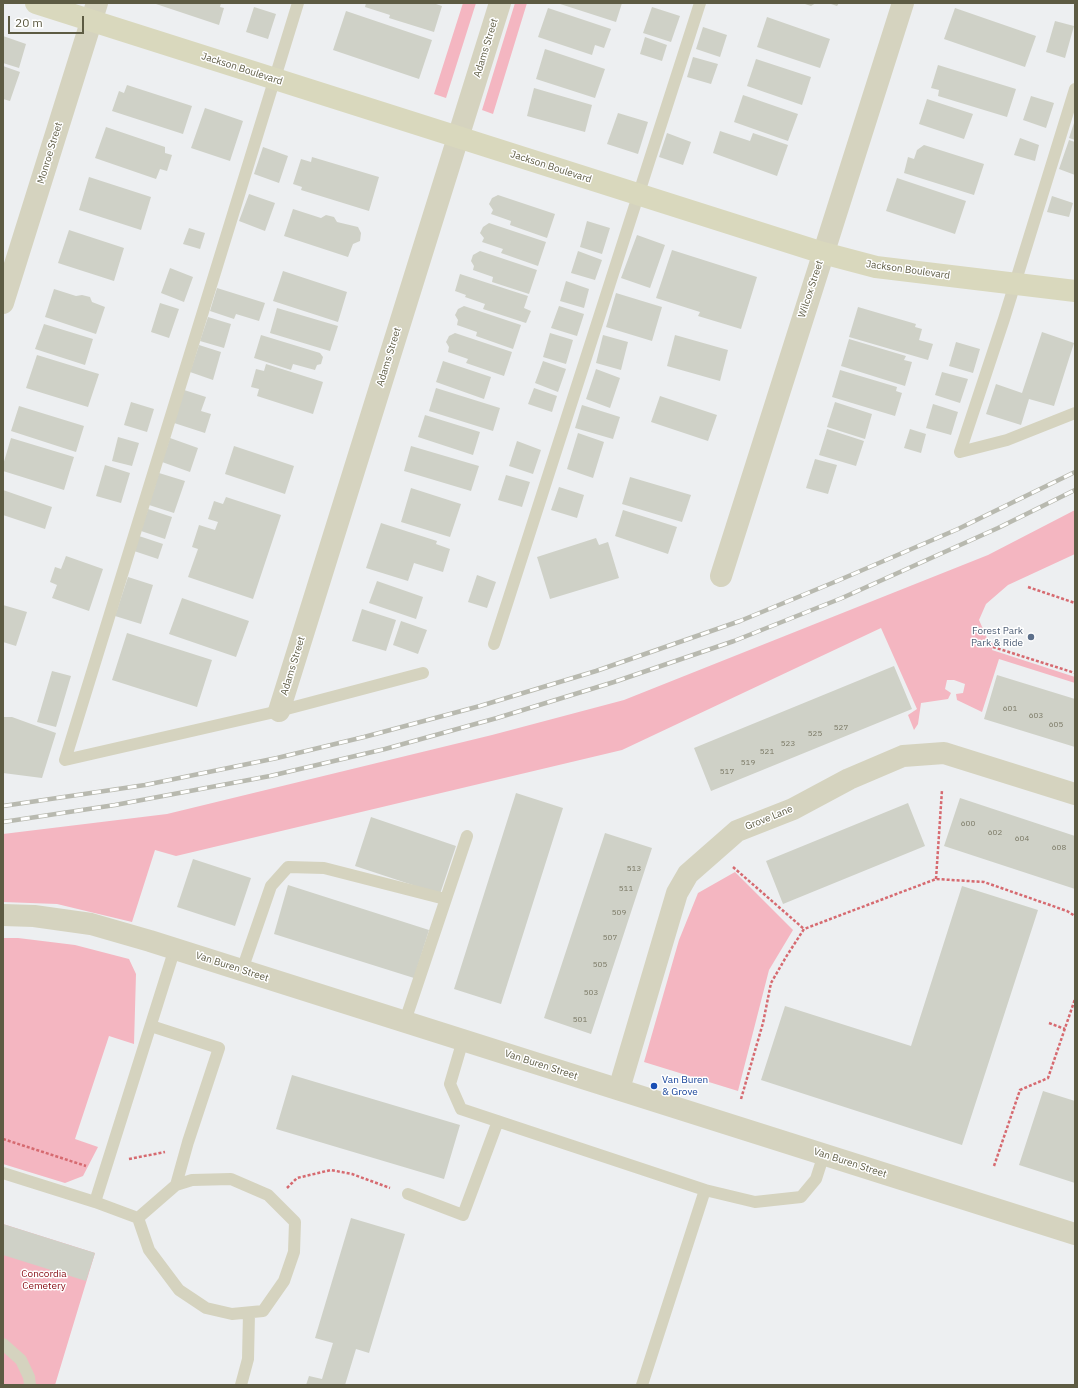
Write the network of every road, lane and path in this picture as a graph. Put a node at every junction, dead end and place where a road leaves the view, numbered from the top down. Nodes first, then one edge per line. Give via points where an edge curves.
1 (36, 3) edge
2 (298, 3) edge
3 (500, 3) edge
4 (700, 3) edge
5 (903, 3) edge
6 (94, 12) edge
7 (275, 79) junction
8 (1075, 88) edge
9 (458, 137) junction
10 (639, 195) junction
11 (823, 253) junction
12 (1014, 284) junction
13 (1075, 291) edge
14 (3, 303) edge
15 (1075, 413) edge
16 (721, 576) dead end
17 (1028, 587) dead end
18 (1075, 603) edge
19 (494, 644) dead end
20 (993, 647) dead end
21 (423, 673) dead end
22 (1075, 674) edge
23 (279, 711) junction
24 (942, 790) dead end
25 (1075, 794) edge
26 (467, 836) dead end
27 (733, 866) dead end
28 (936, 879) junction
29 (445, 899) junction
30 (3, 915) edge
31 (1075, 916) edge
32 (804, 929) junction
33 (175, 948) junction
34 (242, 970) junction
35 (1075, 999) edge
36 (405, 1021) junction
37 (1049, 1023) dead end
38 (151, 1026) junction
39 (1064, 1030) junction
40 (463, 1040) junction
41 (619, 1089) junction
42 (741, 1099) dead end
43 (498, 1121) junction
44 (824, 1154) junction
45 (994, 1166) dead end
46 (3, 1173) edge
47 (176, 1185) junction
48 (705, 1190) junction
49 (408, 1194) joint
50 (274, 1201) junction
51 (95, 1202) junction
52 (138, 1218) junction
53 (1075, 1234) edge
54 (249, 1312) junction
55 (3, 1344) edge
56 (30, 1385) edge
57 (241, 1385) edge
58 (642, 1385) edge

1 - 6 street, Jackson Boulevard
2 - 7 lane
3 - 9 street, Adams Street
4 - 10 lane
5 - 11 street, Wilcox Street
6 - 7 street, Jackson Boulevard
6 - 14 street, Monroe Street
7 - 9 street, Jackson Boulevard
7 - 23 lane via 65,760
8 - 12 lane
9 - 10 street, Jackson Boulevard
9 - 23 street, Adams Street
10 - 11 street, Jackson Boulevard
10 - 19 lane
11 - 12 street, Jackson Boulevard via 876,267
11 - 16 street, Wilcox Street
12 - 13 street, Jackson Boulevard
12 - 15 lane via 960,452 1007,440
17 - 18 path
20 - 22 path
21 - 23 lane
24 - 28 path
25 - 41 street, Grove Lane via 944,753 903,756 849,779 793,808 737,831 688,874 677,893
26 - 29 lane
27 - 32 path
28 - 31 path via 984,882
28 - 32 path
29 - 34 lane via 324,868 288,867 271,886
29 - 36 lane
30 - 33 street, Van Buren Street via 34,916 92,924
32 - 42 path via 771,983 763,1023
33 - 34 street, Van Buren Street
33 - 38 lane
34 - 36 street, Van Buren Street
35 - 39 path
36 - 40 street, Van Buren Street
37 - 39 path
38 - 47 lane via 219,1048
38 - 51 lane
39 - 45 path via 1048,1078 1020,1090
40 - 41 street, Van Buren Street
40 - 43 lane via 450,1084 461,1109
41 - 44 street, Van Buren Street
43 - 48 lane
43 - 49 lane via 463,1215
44 - 48 lane via 816,1179 801,1197 754,1202
44 - 53 street, Van Buren Street
46 - 51 lane
47 - 50 lane via 192,1180 231,1179 268,1195
47 - 52 lane
48 - 58 lane
49 - 50 path via 352,1174 331,1170 297,1178
50 - 54 lane via 295,1222 294,1252 284,1281 262,1311
51 - 52 lane
52 - 54 lane via 149,1250 179,1290 206,1308 232,1314
54 - 57 lane via 248,1359
55 - 56 lane via 20,1360 29,1377

